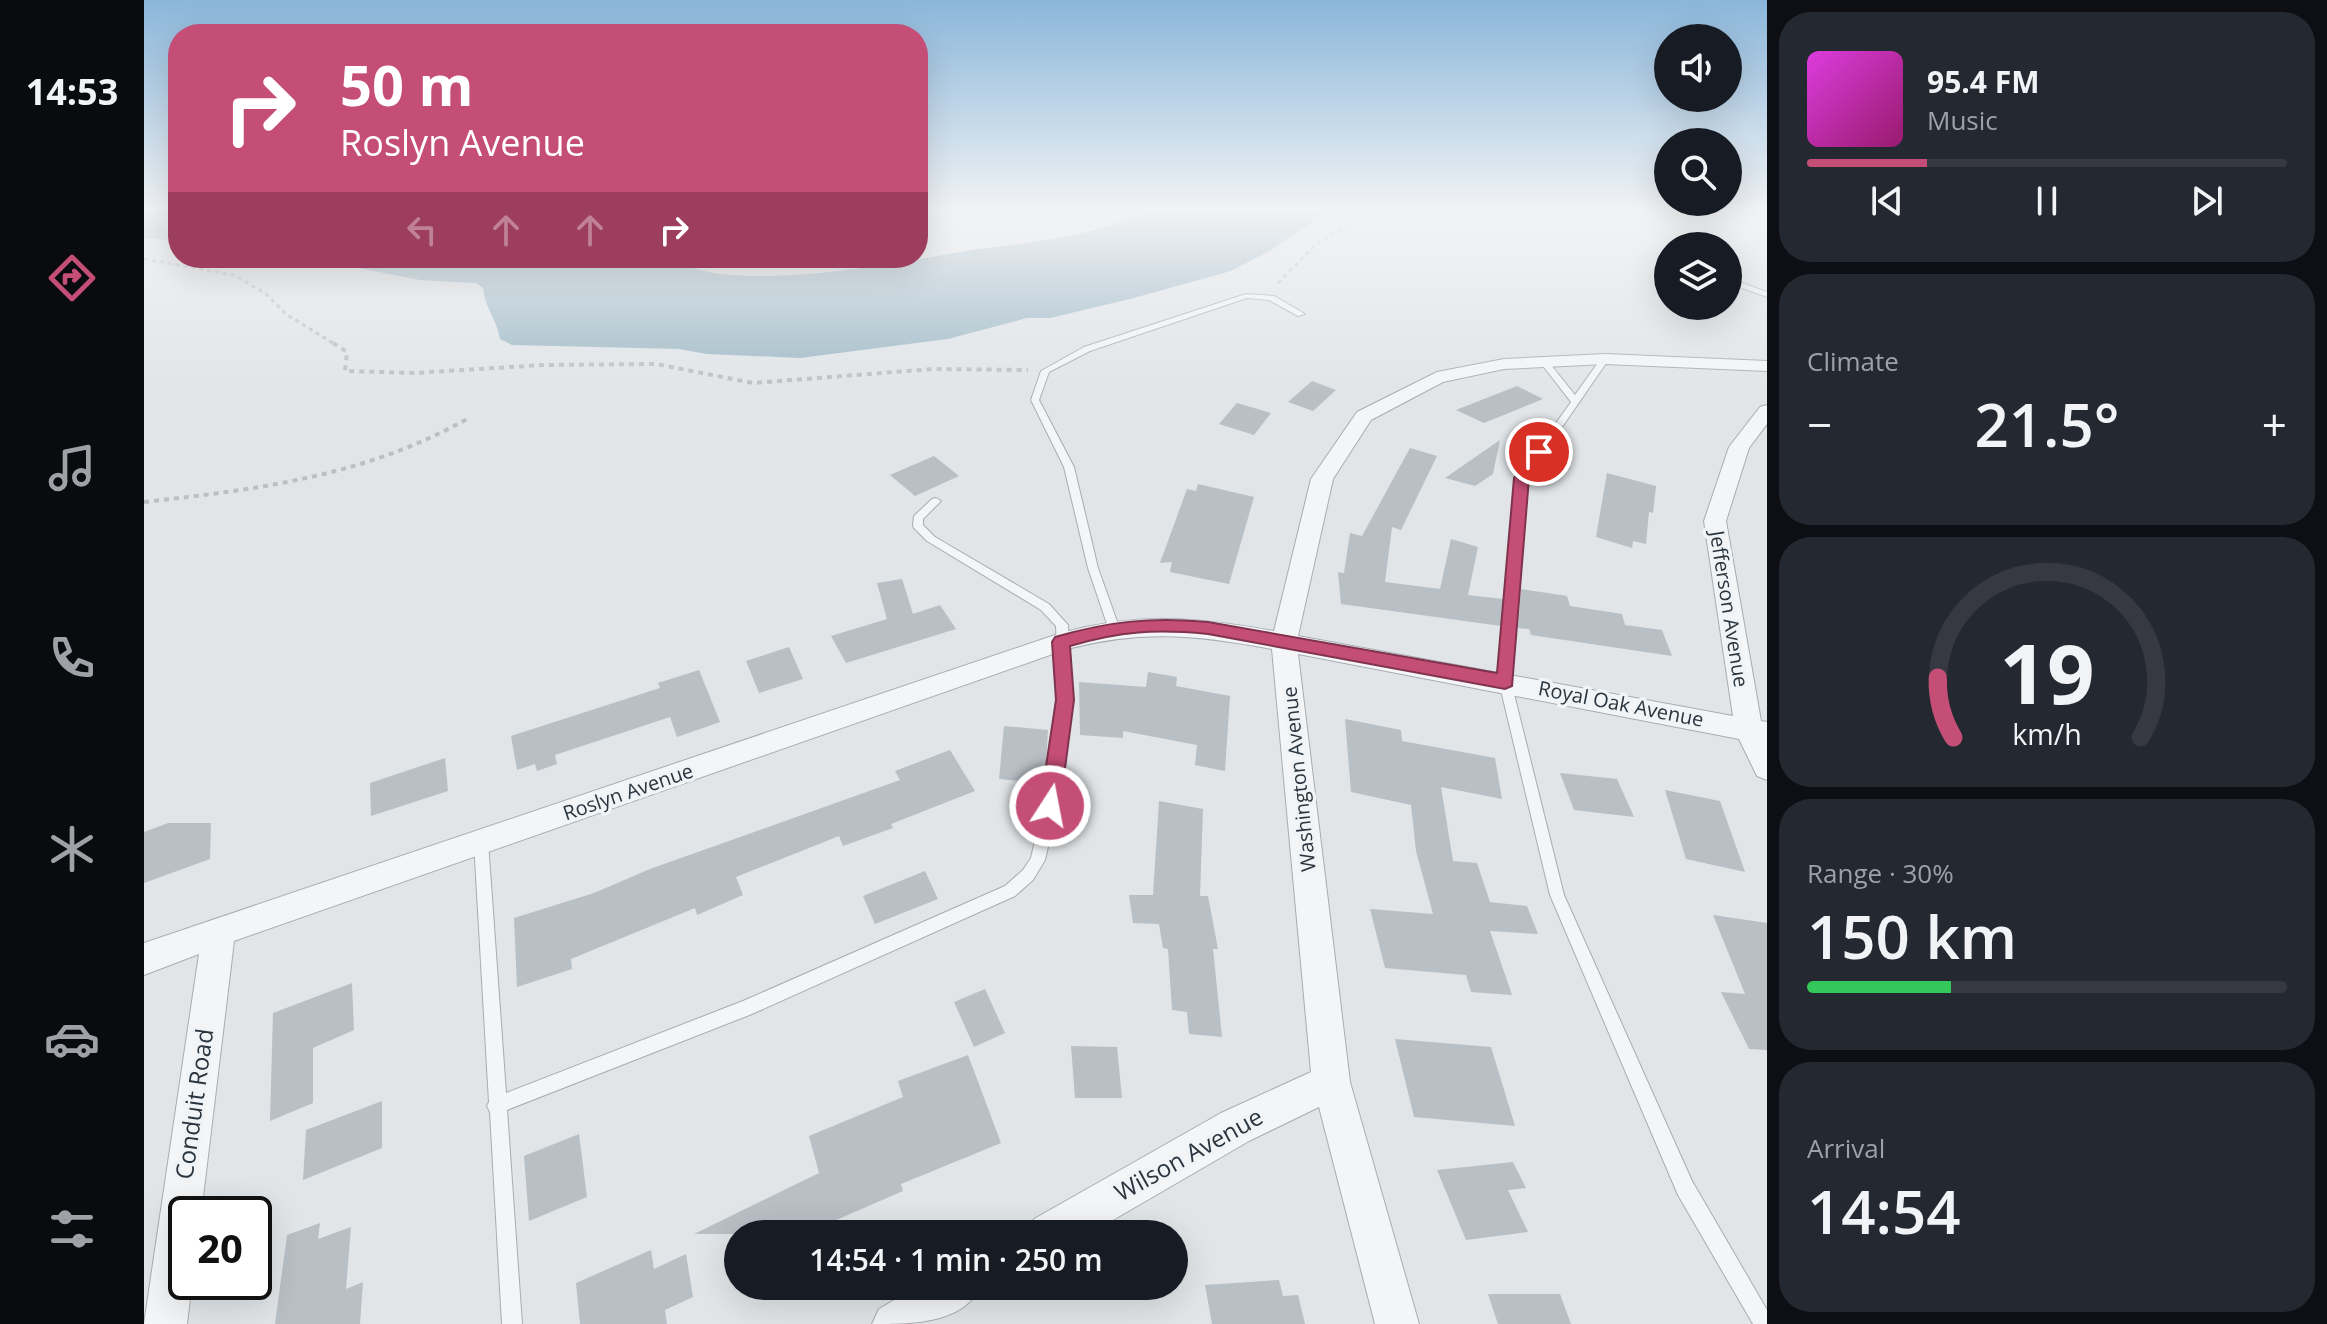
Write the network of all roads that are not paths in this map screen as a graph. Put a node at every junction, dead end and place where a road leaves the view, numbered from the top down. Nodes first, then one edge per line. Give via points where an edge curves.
1 (1742, 285) edge
2 (1767, 295) edge
3 (1301, 314) dead end
4 (1605, 359) junction
5 (1544, 362) junction
6 (1767, 366) edge
7 (1575, 401) junction
8 (1767, 411) edge
9 (936, 501) dead end
10 (1113, 627) junction
11 (1284, 641) junction
12 (1061, 642) junction
13 (1505, 682) junction
14 (1758, 731) edge
15 (1767, 768) edge
16 (481, 842) junction
17 (219, 931) junction
18 (144, 959) edge
19 (1331, 1082) junction
20 (496, 1106) junction
21 (1073, 1220) edge
22 (936, 1300) edge
23 (165, 1324) edge
24 (512, 1324) edge
25 (894, 1324) edge
26 (1397, 1324) edge
27 (1764, 1324) edge

1 - 2 lane
3 - 10 lane via 1271,298 1246,296 1087,349 1045,371 1035,400 1069,467
4 - 5 street, Washington Avenue
4 - 6 street, Washington Avenue
4 - 7 lane
5 - 7 lane
5 - 11 street, Washington Avenue via 1437,378 1364,416 1322,479
7 - 13 lane via 1522,478
8 - 14 street, Jefferson Avenue via 1739,447 1715,521
9 - 12 lane via 918,518 918,526 955,556 1055,614 1062,625
10 - 11 street, Royal Oak Avenue via 1164,624
10 - 12 street, Roslyn Avenue
11 - 13 street, Royal Oak Avenue
11 - 19 street, Washington Avenue
12 - 16 street, Roslyn Avenue
12 - 20 lane via 1065,700 1056,779 1038,860 1010,891 746,1008
13 - 14 street, Royal Oak Avenue
13 - 27 lane via 1557,895 1685,1188
14 - 15 street, Jefferson Avenue
16 - 17 street, Roslyn Avenue
16 - 20 lane
17 - 18 street, Roslyn Avenue
17 - 23 street, Conduit Road
19 - 21 street, Wilson Avenue via 1235,1127
19 - 26 street, Washington Avenue
20 - 24 lane
22 - 25 street

